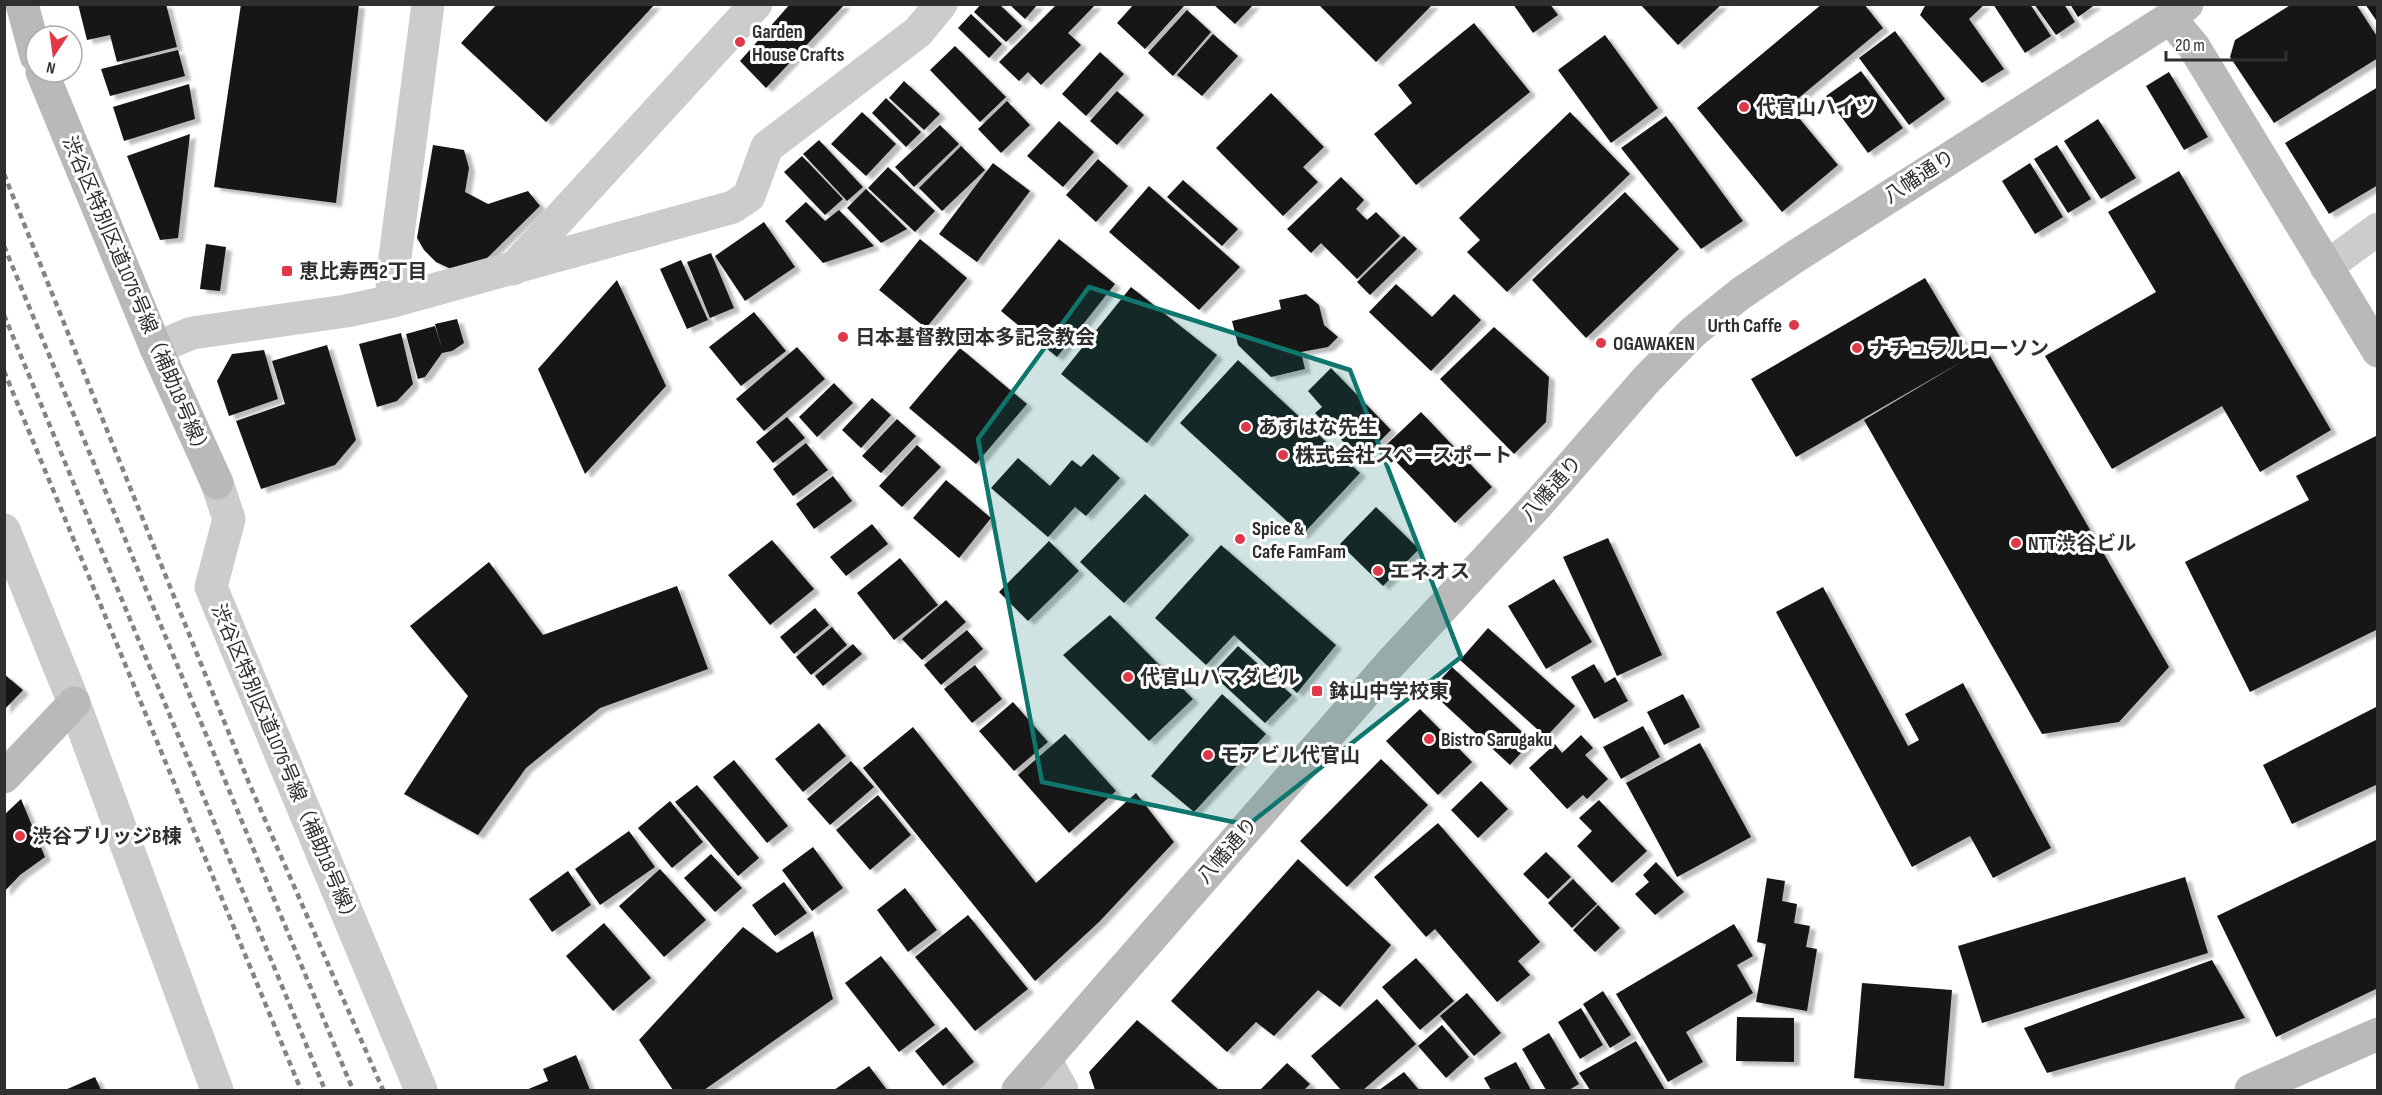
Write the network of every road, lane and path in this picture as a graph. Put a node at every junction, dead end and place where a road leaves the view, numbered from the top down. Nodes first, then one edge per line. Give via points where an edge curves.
1 (22, 4) edge
2 (428, 4) edge
3 (756, 4) edge
4 (941, 4) edge
5 (2179, 11) edge
6 (27, 24) edge
7 (47, 84) edge
8 (2378, 229) edge
9 (2326, 267) junction
10 (512, 270) junction
11 (393, 301) junction
12 (156, 348) junction
13 (2378, 351) edge
14 (4, 530) edge
15 (74, 703) junction
16 (4, 777) edge
17 (2378, 1034) edge
18 (1046, 1061) junction
19 (217, 1090) edge
20 (421, 1090) edge
21 (1018, 1090) edge
22 (1062, 1090) edge
23 (2251, 1090) edge

1 - 6 street
2 - 11 street via 392,281
3 - 10 street
4 - 10 street via 918,32 767,147 749,196 733,207
5 - 9 street via 2194,47
5 - 18 street, 八幡通り via 1793,258 1693,332 1390,664
7 - 12 street, 渋谷区特別区道1076号線（補助18号線）
8 - 9 street
9 - 13 street
10 - 11 street
11 - 12 street via 192,333
12 - 20 street, 渋谷区特別区道1076号線（補助18号線） via 217,483 229,519 211,587
14 - 15 street
15 - 16 street
15 - 19 street
17 - 23 street
18 - 21 street, 八幡通り
18 - 22 street

